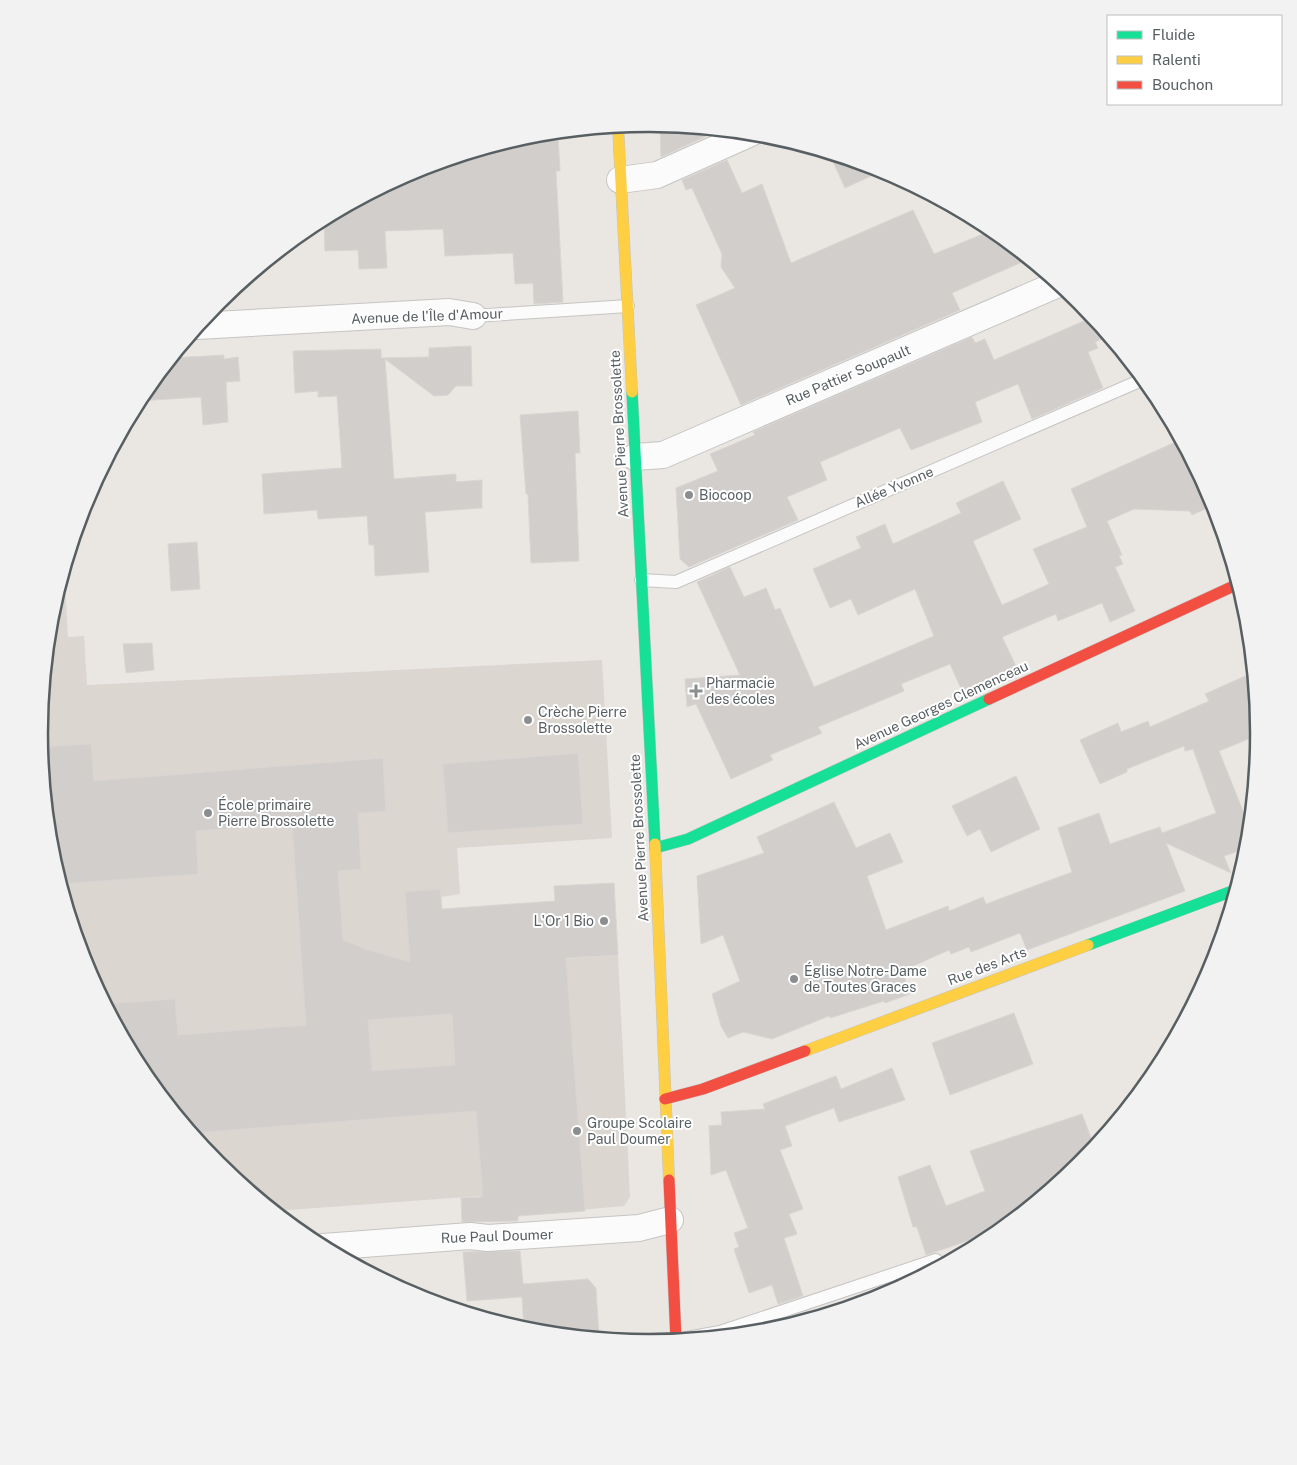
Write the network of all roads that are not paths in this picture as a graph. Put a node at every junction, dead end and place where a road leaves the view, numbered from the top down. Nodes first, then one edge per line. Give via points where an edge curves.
1 (618, 133) edge
2 (738, 139) edge
3 (620, 180) junction
4 (1051, 287) edge
5 (628, 306) junction
6 (473, 316) joint
7 (207, 325) edge
8 (1136, 382) edge
9 (635, 457) junction
10 (642, 580) junction
11 (1231, 587) edge
12 (655, 848) junction
13 (1228, 893) edge
14 (665, 1099) junction
15 (670, 1220) junction
16 (336, 1245) edge
17 (936, 1260) dead end
18 (736, 1327) edge
19 (676, 1333) edge

1 - 3 main road, Avenue Pierre Brossolette
2 - 3 street via 657,175
3 - 5 main road, Avenue Pierre Brossolette
4 - 9 street, Rue Pattier Soupault via 663,455
5 - 6 lane, Avenue de l'Île d'Amour
5 - 9 main road, Avenue Pierre Brossolette
6 - 7 street, Avenue de l'Île d'Amour via 450,312
8 - 10 lane, Allée Yvonne via 676,582
9 - 10 main road, Avenue Pierre Brossolette
10 - 12 main road, Avenue Pierre Brossolette
11 - 12 main road, Avenue Georges Clemenceau via 688,839
12 - 14 main road, Avenue Pierre Brossolette
13 - 14 main road, Rue des Arts via 703,1089
14 - 15 main road, Avenue Pierre Brossolette
15 - 16 street, Rue Paul Doumer via 638,1228
15 - 19 main road, Avenue Pierre Brossolette
17 - 18 lane

